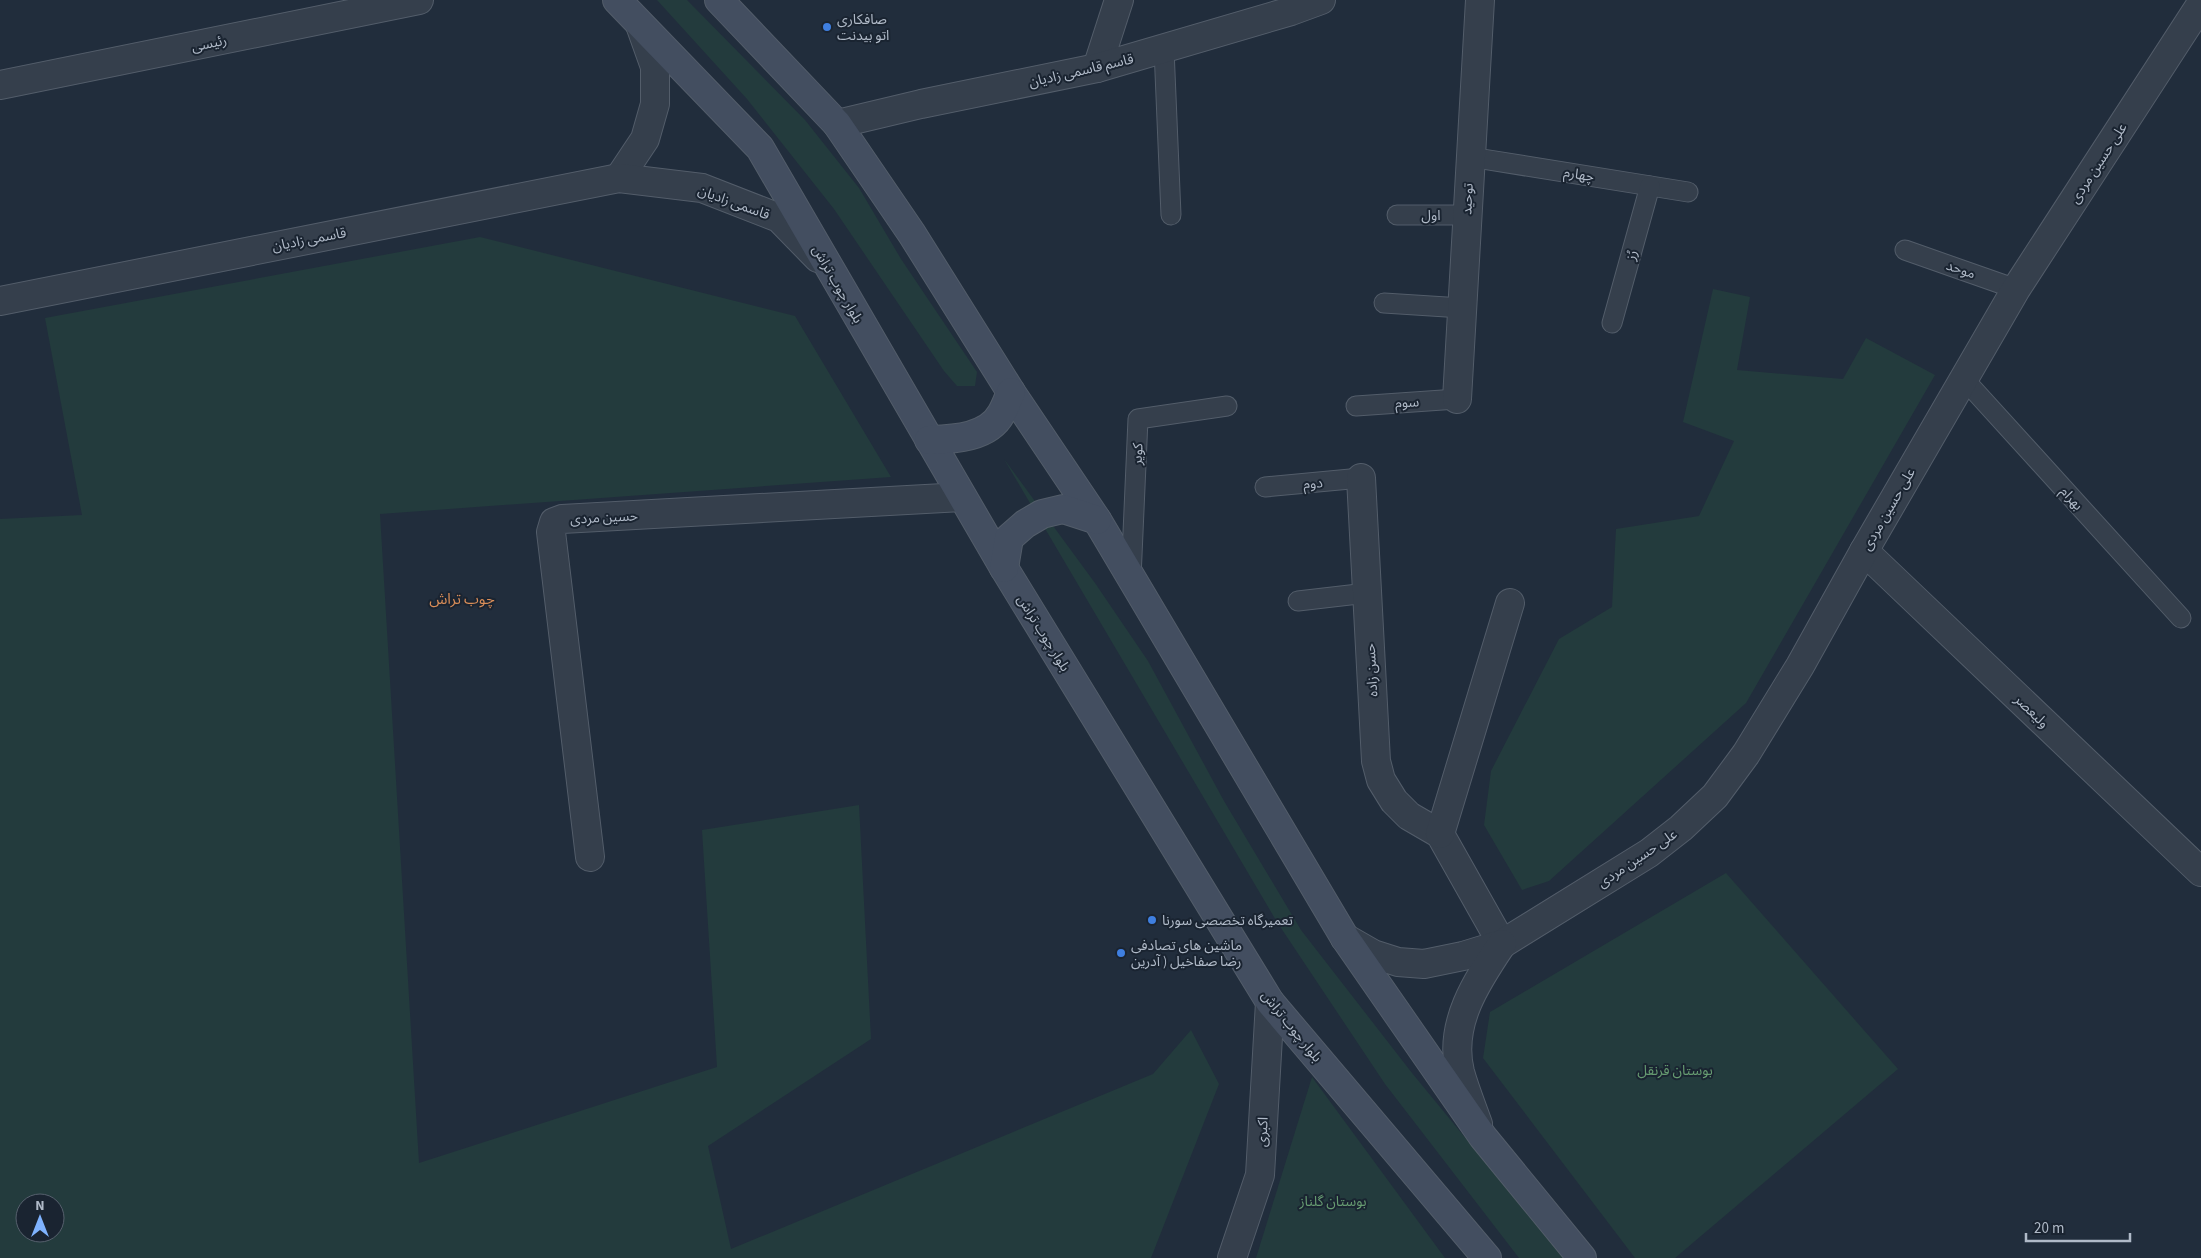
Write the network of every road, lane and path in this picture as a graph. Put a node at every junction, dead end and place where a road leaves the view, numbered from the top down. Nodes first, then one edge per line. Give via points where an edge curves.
1 (418, 0) edge
2 (617, 0) edge
3 (719, 0) edge
4 (1119, 0) edge
5 (1321, 0) edge
6 (1480, 0) edge
7 (2201, 4) edge
8 (640, 25) junction
9 (1164, 49) junction
10 (1098, 68) junction
11 (0, 85) edge
12 (836, 124) junction
13 (1470, 157) junction
14 (618, 178) junction
15 (1650, 186) junction
16 (1688, 192) dead end
17 (1171, 215) dead end
18 (1397, 215) dead end
19 (1466, 215) junction
20 (1905, 250) dead end
21 (829, 269) junction
22 (2016, 289) junction
23 (0, 301) edge
24 (1384, 303) dead end
25 (1462, 308) junction
26 (1612, 323) dead end
27 (1963, 378) junction
28 (1011, 392) junction
29 (1458, 399) joint
30 (1227, 406) dead end
31 (1356, 406) dead end
32 (930, 440) junction
33 (1361, 478) joint
34 (1265, 487) dead end
35 (962, 497) junction
36 (1097, 520) junction
37 (1864, 551) junction
38 (1004, 568) junction
39 (1131, 579) junction
40 (1367, 593) junction
41 (1298, 600) dead end
42 (1510, 603) dead end
43 (2181, 618) dead end
44 (1440, 834) junction
45 (590, 857) dead end
46 (2201, 872) edge
47 (1345, 938) junction
48 (1502, 944) junction
49 (1270, 1002) junction
50 (1483, 1137) junction
51 (1232, 1258) edge
52 (1487, 1258) edge
53 (1582, 1258) edge

1 - 11 street, رئیسی
2 - 8 main road, بلوار چوب‌ تراش
3 - 12 main road
4 - 10 street
5 - 9 street, قاسم قاسمی زادیان
6 - 13 street, توحید
7 - 22 street, علی حسین مردی
8 - 14 street via 655,67 655,104 645,139
8 - 21 main road, بلوار چوب‌ تراش via 760,148
9 - 10 street, قاسم قاسمی زادیان
9 - 17 lane
10 - 12 street, قاسم قاسمی زادیان
12 - 28 main road via 912,234
13 - 15 lane, چهارم
13 - 19 street, توحید
14 - 21 street, قاسمی زادیان via 702,188 779,218
14 - 23 street, قاسمی زادیان
15 - 16 lane, چهارم
15 - 26 lane, رُز
18 - 19 lane, اول
19 - 25 street, توحید
20 - 22 lane, موحد
21 - 32 main road, بلوار چوب‌ تراش
22 - 27 street, علی حسین مردی
24 - 25 lane
25 - 29 street, توحید
27 - 37 street, علی حسین مردی
27 - 43 lane, بهرام
28 - 32 main road via 1001,416 986,429 956,439
28 - 36 main road
29 - 31 lane, سوم
30 - 39 lane, کویر via 1138,419
32 - 35 main road, بلوار چوب‌ تراش
33 - 34 lane, دوم
33 - 40 street, حسن زاده
35 - 38 main road, بلوار چوب‌ تراش
35 - 45 street, حسین مردی via 572,518 554,522 551,532
36 - 38 main road via 1063,509 1042,514 1009,538
36 - 39 main road
37 - 46 street, ولیعصر
37 - 48 street, علی حسین مردی via 1800,666 1746,754 1715,796 1648,853
38 - 49 main road, بلوار چوب‌ تراش
39 - 47 main road
40 - 41 lane
40 - 44 street, حسن زاده via 1376,761 1381,780 1394,801 1409,816
42 - 44 street
44 - 48 street
47 - 48 street, علی حسین مردی via 1373,954 1398,962 1424,964
47 - 50 main road
48 - 50 street, علی حسین مردی via 1467,1000 1458,1040 1460,1071
49 - 51 street, اکبری via 1260,1175
49 - 52 main road, بلوار چوب‌ تراش
50 - 53 main road

